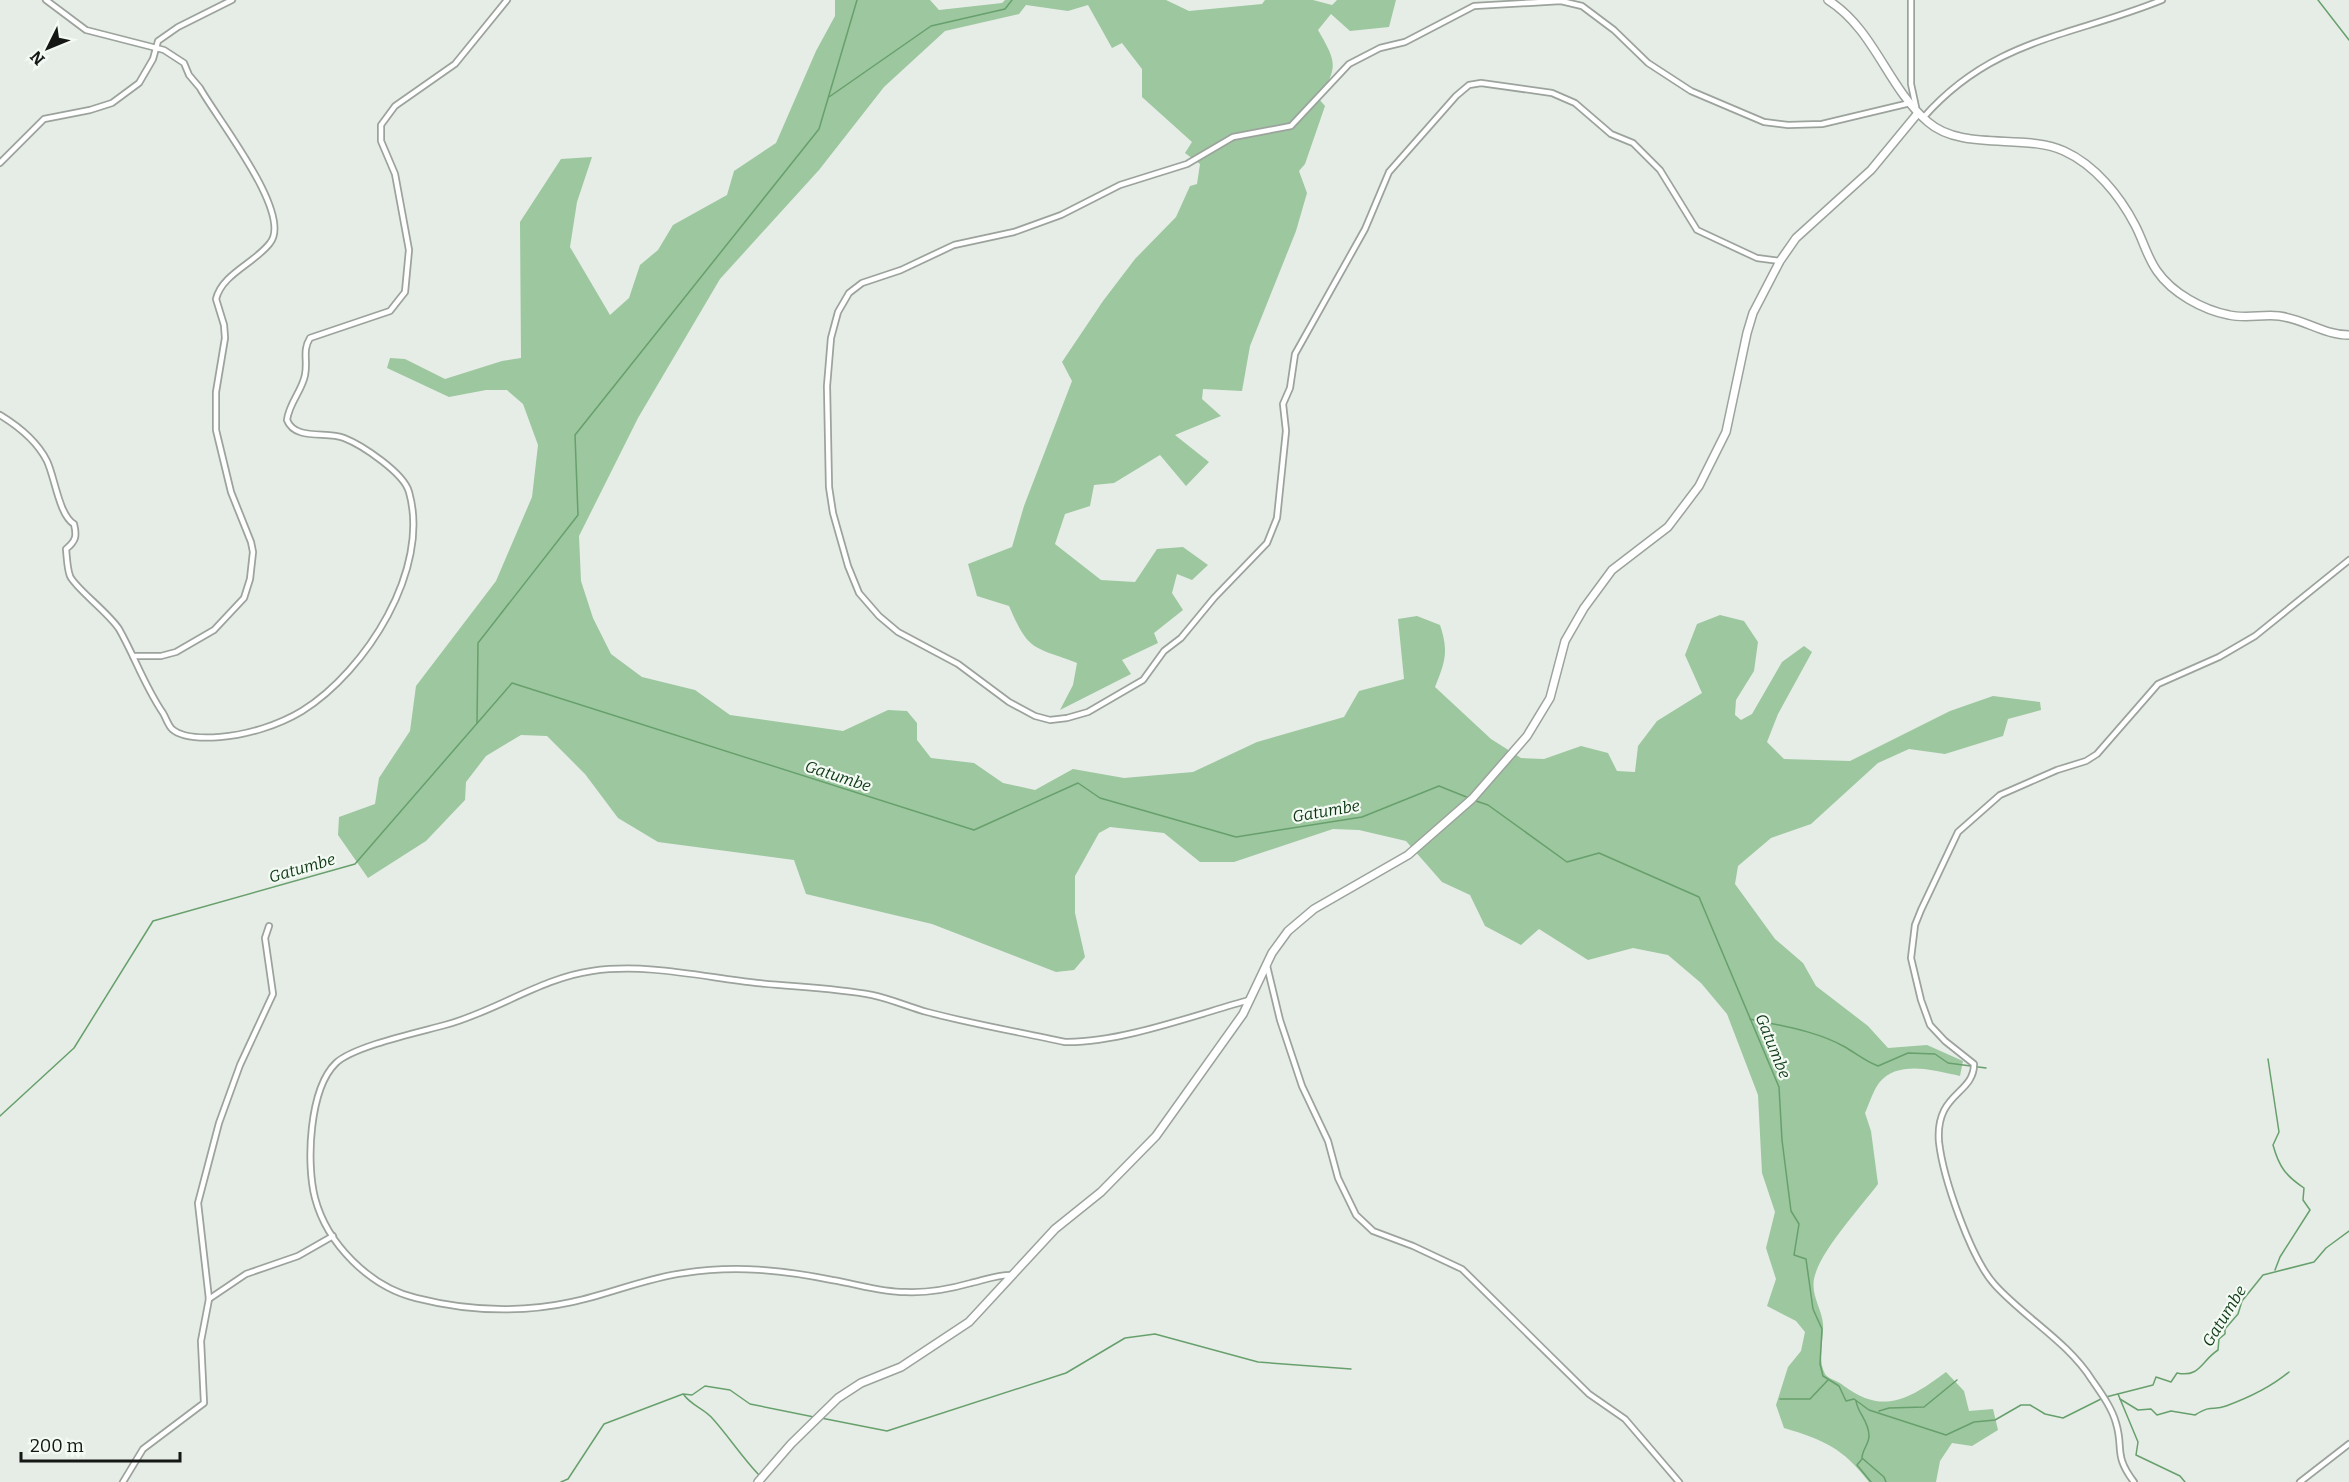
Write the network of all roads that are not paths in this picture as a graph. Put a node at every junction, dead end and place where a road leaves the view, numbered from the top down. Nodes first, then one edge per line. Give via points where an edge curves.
1 (46, 0) edge
2 (232, 0) edge
3 (507, 0) edge
4 (1828, 0) edge
5 (1911, 0) edge
6 (2162, 0) edge
7 (156, 50) junction
8 (1910, 103) junction
9 (1920, 115) junction
10 (0, 164) edge
11 (1780, 261) junction
12 (2349, 335) edge
13 (0, 416) edge
14 (2349, 560) edge
15 (134, 656) junction
16 (269, 926) dead end
17 (1268, 966) junction
18 (1252, 1000) junction
19 (333, 1236) junction
20 (1011, 1275) junction
21 (209, 1299) junction
22 (2349, 1444) edge
23 (123, 1482) edge
24 (758, 1482) edge
25 (1679, 1482) edge
26 (2134, 1482) edge
27 (2300, 1482) edge

1 - 7 street via 86,30
2 - 7 street via 178,27 158,41
3 - 15 street via 455,64 395,106 383,119 381,141 395,174 410,250 407,286 390,311 310,338 304,348 306,374 287,414 288,423 302,432 342,437 367,451 408,488 413,509 406,575 387,617 340,682 301,712 239,735 208,738 172,729 145,687
4 - 8 main road via 1863,31
5 - 9 street via 1911,84
6 - 9 street via 2109,20 2036,40 1983,66
7 - 10 street via 139,82 112,103 44,119
7 - 15 street via 164,50 184,63 200,87 264,189 275,232 269,246 221,287 216,299 225,338 216,392 216,430 231,492 253,552 244,598 214,630 194,644 161,656
8 - 9 main road
8 - 11 street via 1822,124 1788,126 1764,122 1684,86 1648,63 1582,6 1561,1 1467,8 1405,42 1380,48 1349,64 1291,126 1233,137 1187,164 1120,185 1061,215 1014,232 954,245 856,286 838,312 831,338 827,386 832,513 860,593 898,632 958,664 1035,716 1059,719 1088,712 1143,680 1164,651 1181,638 1267,543 1276,518 1286,431 1283,404 1290,388 1295,354 1365,229 1389,172 1469,85 1542,91 1575,103 1611,135 1633,143 1660,170 1697,230 1757,258
9 - 11 main road via 1871,170 1796,238
9 - 12 main road via 1934,127 1953,134 2044,145 2078,159 2126,208 2157,271 2194,301 2230,315 2280,316
11 - 17 main road via 1753,313 1725,432 1699,486 1668,527 1612,570 1584,608 1569,631 1550,698 1533,727 1472,799 1408,855 1297,922 1279,943
13 - 15 street via 25,433 47,462 59,493 58,501 74,524 75,542 66,549 71,578 103,609
14 - 26 street via 2255,636 2158,684 2107,745 2086,761 2000,795 1972,817 1958,832 1944,858 1915,925 1912,969 1925,1014 1936,1033 1974,1064 1973,1076 1943,1109 1939,1142 1947,1181 1979,1262 1995,1285 2085,1370 2112,1410 2119,1456
16 - 21 street via 265,938 273,994 240,1065 198,1203
17 - 18 main road
17 - 25 street via 1280,1020 1302,1086 1356,1215 1373,1231 1462,1269 1589,1394 1624,1419
18 - 19 street via 1124,1034 1065,1042 870,995 698,974 588,971 562,978 465,1020 388,1041 336,1063 320,1089 311,1128 314,1193
18 - 20 main road via 1146,1148 1055,1229
19 - 20 street via 360,1267 392,1290 440,1304 497,1309 564,1303 683,1273 729,1269 770,1269 907,1293
19 - 21 street via 298,1256 246,1274
20 - 24 main road via 962,1329 901,1367 861,1383 838,1398 790,1444
21 - 23 street via 201,1341 204,1403 143,1449
22 - 27 street

